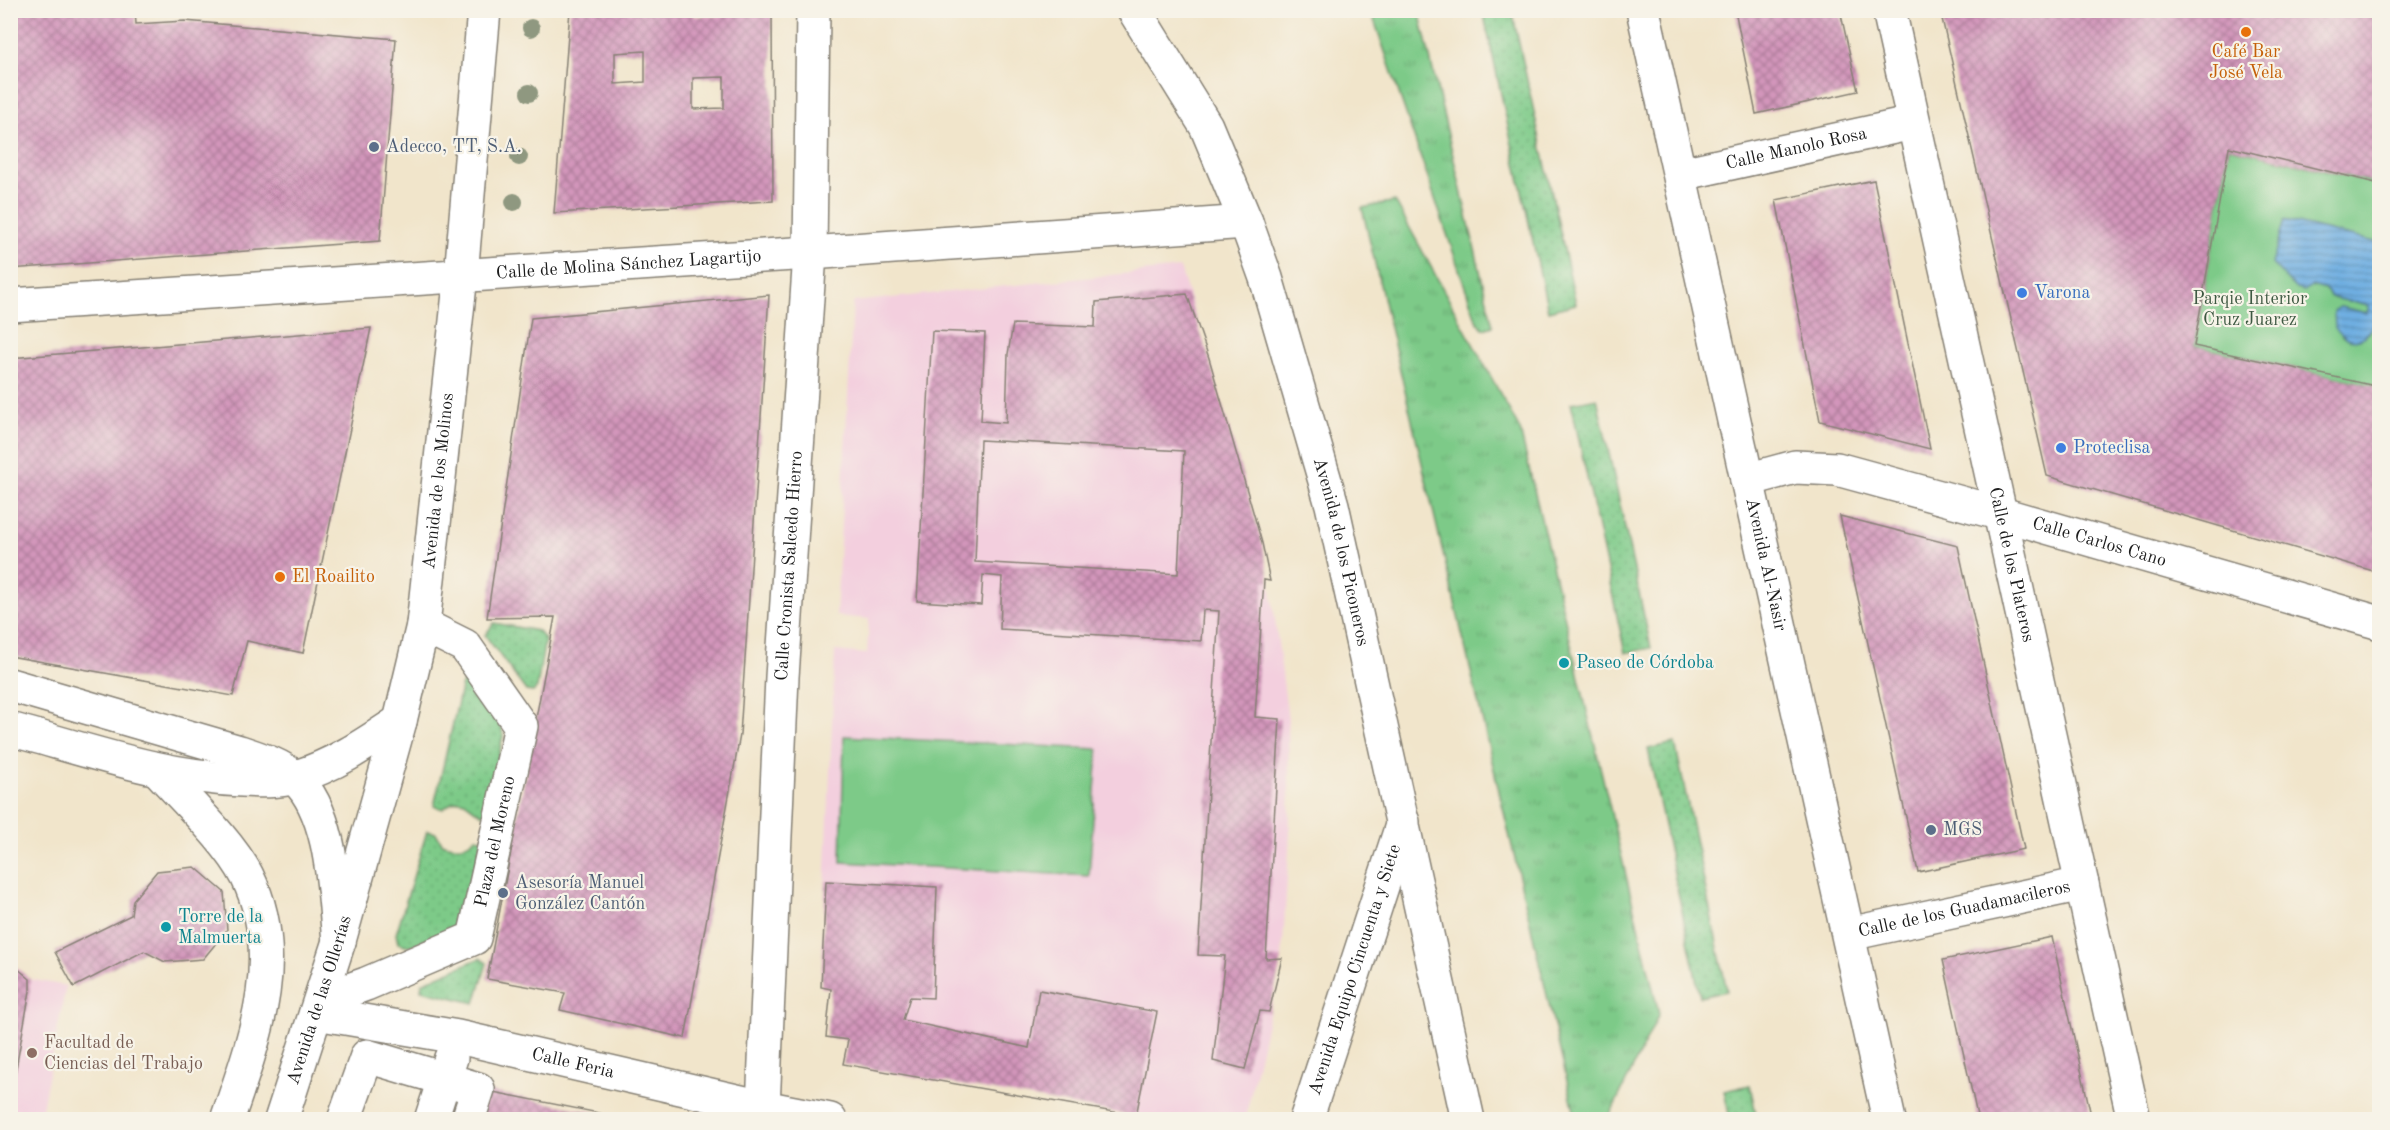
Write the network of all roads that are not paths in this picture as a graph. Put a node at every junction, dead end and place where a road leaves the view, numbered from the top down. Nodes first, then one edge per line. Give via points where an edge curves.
1 (484, 10) edge
2 (813, 10) edge
3 (1134, 10) edge
4 (1643, 10) edge
5 (1888, 10) edge
6 (1913, 123) junction
7 (1680, 174) junction
8 (1246, 222) junction
9 (810, 253) junction
10 (460, 275) junction
11 (10, 305) edge
12 (1747, 480) junction
13 (1998, 513) junction
14 (2379, 623) edge
15 (423, 625) junction
16 (10, 686) edge
17 (400, 721) junction
18 (10, 729) edge
19 (159, 771) junction
20 (295, 778) junction
21 (1403, 822) junction
22 (2082, 884) junction
23 (1849, 933) junction
24 (339, 941) junction
25 (319, 1006) junction
26 (458, 1037) junction
27 (444, 1078) junction
28 (762, 1113) edge
29 (227, 1119) edge
30 (280, 1119) edge
31 (344, 1119) edge
32 (431, 1119) edge
33 (468, 1119) edge
34 (830, 1119) edge
35 (1306, 1119) edge
36 (1468, 1119) edge
37 (1889, 1119) edge
38 (2134, 1119) edge

1 - 10 street, Avenida de los Molinos
2 - 9 street, Calle Cronista Salcedo Hierro
3 - 8 street, Avenida de los Piconeros via 1206,126
4 - 7 street, Avenida Al-Nasir
5 - 6 street, Calle de los Plateros
6 - 7 street, Calle Manolo Rosa
6 - 13 street, Calle de los Plateros
7 - 12 street, Avenida Al-Nasir
8 - 9 street, Calle de Molina Sánchez Lagartijo
8 - 21 street, Avenida de los Piconeros via 1332,505
9 - 10 street, Calle de Molina Sánchez Lagartijo
9 - 28 street, Calle Cronista Salcedo Hierro via 782,677
10 - 11 street, Calle de Molina Sánchez Lagartijo
10 - 15 street, Avenida de los Molinos
12 - 13 street, Calle Carlos Cano via 1795,467 1837,469
12 - 23 street, Avenida Al-Nasir
13 - 14 street, Calle Carlos Cano
13 - 22 street, Calle de los Plateros
15 - 17 street, Avenida de los Molinos
15 - 25 street, Plaza del Moreno via 465,645 520,726 474,938
16 - 20 street, Avenida de las Ollerías via 240,752
17 - 20 street via 341,759
17 - 24 street, Avenida de los Molinos
18 - 19 street
19 - 20 street via 218,779
19 - 29 street via 216,833 246,875 262,917 262,1009
20 - 24 street, Avenida de las Ollerías via 315,806 322,830 331,866
21 - 35 street, Avenida Equipo Cincuenta y Siete
21 - 36 street, Avenida de los Piconeros
22 - 23 street, Calle de los Guadamacileros
22 - 38 street, Calle de los Plateros
23 - 37 street, Avenida Al-Nasir
24 - 25 street, Avenida de las Ollerías
25 - 26 street, Calle Feria
25 - 30 street, Avenida de las Ollerías
26 - 27 street
26 - 28 street, Calle Feria
27 - 31 street via 366,1056
27 - 32 street
27 - 33 street via 478,1089
28 - 34 street, Calle Feria

